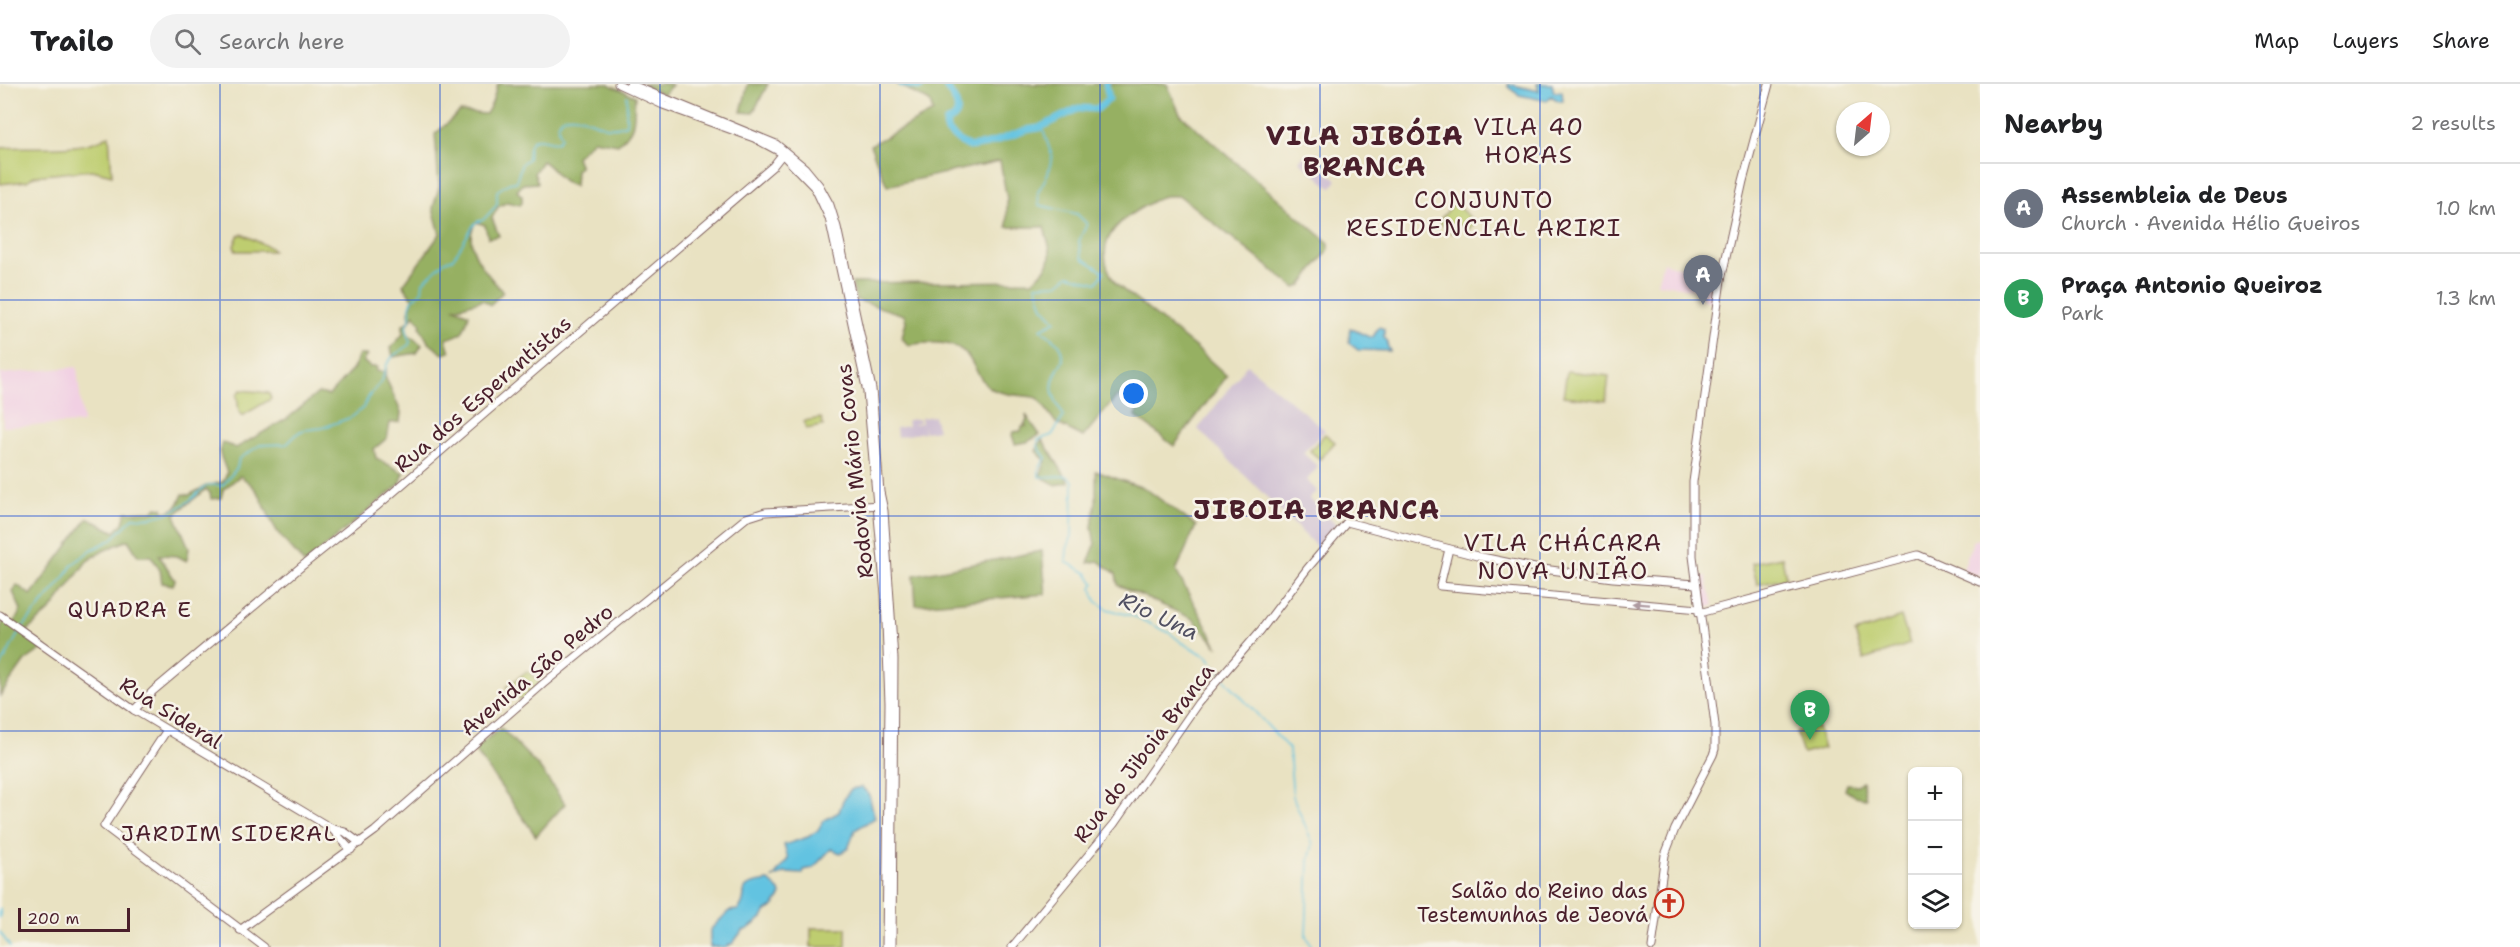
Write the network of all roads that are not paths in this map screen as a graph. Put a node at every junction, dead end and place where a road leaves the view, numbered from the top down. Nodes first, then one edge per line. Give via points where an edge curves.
1 (618, 84) edge
2 (630, 84) edge
3 (1769, 84) edge
4 (784, 152) junction
5 (880, 505) junction
6 (1449, 549) junction
7 (1980, 582) edge
8 (1696, 584) junction
9 (1699, 611) junction
10 (0, 615) edge
11 (891, 703) junction
12 (134, 710) junction
13 (167, 730) junction
14 (331, 828) junction
15 (360, 843) junction
16 (351, 850) junction
17 (240, 930) junction
18 (264, 947) edge
19 (886, 947) edge
20 (892, 947) edge
21 (1012, 947) edge
22 (1652, 947) edge

1 - 4 main road, Rodovia Mário Covas
2 - 4 main road, Rodovia Mário Covas via 754,133
3 - 8 main road via 1743,181 1716,313 1693,483
4 - 5 main road, Rodovia Mário Covas via 813,177 830,205 872,389
4 - 12 main road, Rua dos Esperantistas via 773,166 568,343
5 - 11 main road, Rodovia Mário Covas
5 - 15 main road, Avenida São Pedro via 765,512 746,518 543,684
6 - 8 main road via 1535,568
9 -> 6 main road via 1440,586
6 - 21 main road, Rua do Jiboia Branca via 1347,522 1172,738 1113,824
7 - 9 main road via 1918,555
8 - 9 main road
9 - 22 main road via 1715,749 1666,850
10 - 12 main road, Rua Sideral
11 - 19 main road, Rodovia Mário Covas
11 - 20 main road, Rodovia Mário Covas
12 - 13 main road, Rua Sideral
13 - 14 main road, Rua Sideral
13 - 17 main road via 104,826
14 - 15 main road, Rua Sideral
14 - 16 main road, Rua Sideral
15 - 16 main road, Avenida São Pedro
16 - 17 main road, Avenida São Pedro
17 - 18 main road

